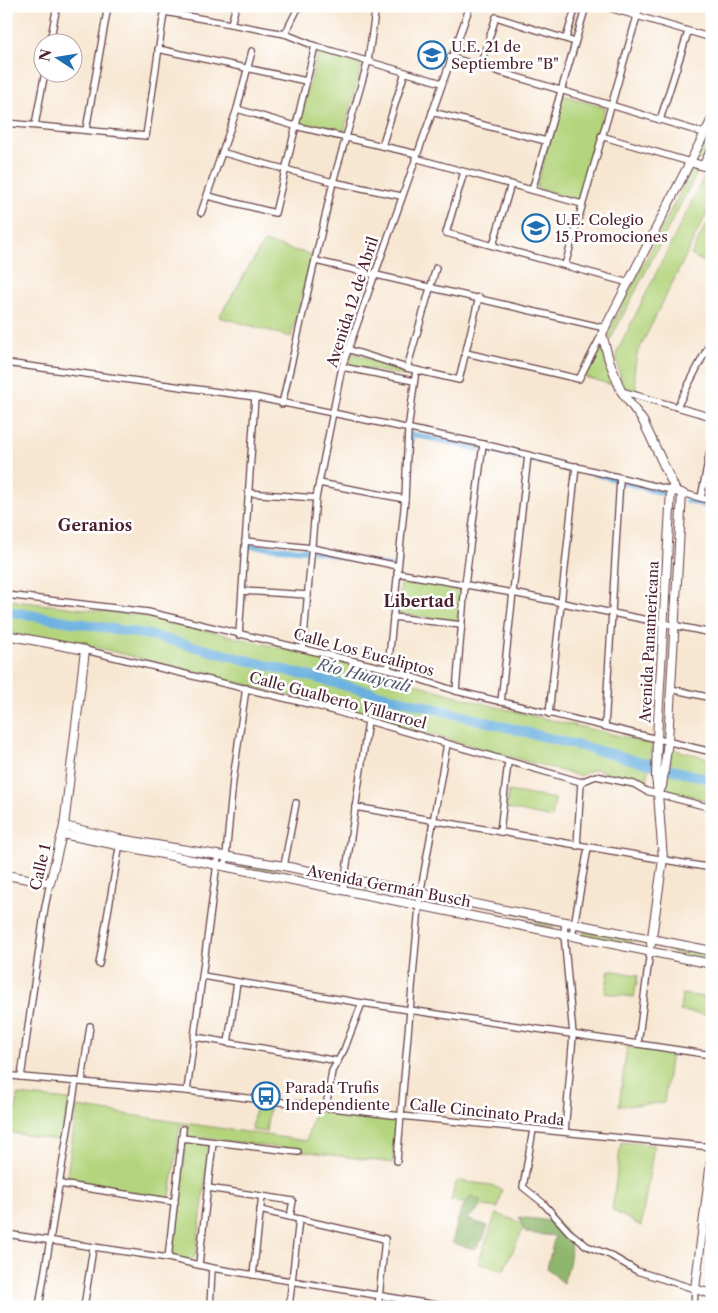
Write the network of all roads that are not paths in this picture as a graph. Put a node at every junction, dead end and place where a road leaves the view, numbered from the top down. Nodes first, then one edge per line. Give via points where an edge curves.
1 (57, 6) edge
2 (108, 6) edge
3 (236, 6) edge
4 (299, 6) edge
5 (376, 6) edge
6 (470, 6) edge
7 (576, 6) edge
8 (586, 6) edge
9 (603, 6) edge
10 (640, 6) edge
11 (165, 9) edge
12 (637, 16) junction
13 (231, 24) junction
14 (52, 32) edge
15 (688, 32) junction
16 (286, 34) junction
17 (566, 38) junction
18 (712, 38) edge
19 (575, 42) junction
20 (315, 46) junction
21 (158, 49) junction
22 (252, 51) dead end
23 (450, 57) junction
24 (368, 61) junction
25 (480, 66) junction
26 (249, 69) junction
27 (404, 72) junction
28 (306, 81) junction
29 (43, 82) edge
30 (442, 83) junction
31 (560, 90) junction
32 (610, 104) junction
33 (238, 110) junction
34 (432, 112) junction
35 (712, 119) edge
36 (660, 120) junction
37 (6, 123) edge
38 (35, 125) junction
39 (295, 126) junction
40 (86, 130) junction
41 (704, 133) junction
42 (601, 136) junction
43 (345, 138) junction
44 (546, 141) junction
45 (382, 146) junction
46 (712, 149) edge
47 (224, 153) junction
48 (416, 156) junction
49 (690, 162) junction
50 (703, 166) junction
51 (285, 169) junction
52 (712, 169) edge
53 (464, 172) junction
54 (333, 182) junction
55 (511, 184) junction
56 (532, 190) junction
57 (208, 196) junction
58 (401, 196) junction
59 (582, 204) junction
60 (201, 214) dead end
61 (494, 245) junction
62 (316, 261) junction
63 (565, 265) junction
64 (436, 268) dead end
65 (373, 274) junction
66 (629, 283) junction
67 (432, 286) junction
68 (479, 298) junction
69 (604, 331) junction
70 (712, 339) edge
71 (347, 349) junction
72 (466, 353) junction
73 (6, 363) edge
74 (342, 367) junction
75 (407, 368) junction
76 (416, 370) junction
77 (414, 381) junction
78 (621, 391) junction
79 (255, 397) junction
80 (282, 404) junction
81 (677, 407) junction
82 (332, 414) junction
83 (712, 418) edge
84 (408, 430) junction
85 (712, 440) edge
86 (483, 444) junction
87 (528, 455) junction
88 (576, 466) junction
89 (620, 479) junction
90 (319, 483) junction
91 (676, 492) junction
92 (248, 493) junction
93 (316, 498) junction
94 (701, 498) junction
95 (405, 499) junction
96 (712, 501) edge
97 (245, 541) junction
98 (312, 548) junction
99 (398, 566) junction
100 (397, 573) junction
101 (465, 584) junction
102 (242, 591) junction
103 (513, 593) junction
104 (308, 595) junction
105 (6, 596) edge
106 (562, 603) junction
107 (612, 612) junction
108 (393, 617) junction
109 (663, 622) junction
110 (675, 624) junction
111 (462, 625) junction
112 (712, 633) edge
113 (6, 635) edge
114 (239, 635) junction
115 (303, 648) junction
116 (85, 650) junction
117 (388, 669) junction
118 (246, 688) junction
119 (671, 689) junction
120 (456, 691) junction
121 (712, 698) edge
122 (501, 702) junction
123 (549, 714) junction
124 (368, 721) junction
125 (605, 726) junction
126 (657, 738) junction
127 (668, 741) junction
128 (447, 744) junction
129 (712, 752) edge
130 (508, 762) junction
131 (660, 764) junction
132 (581, 782) junction
133 (658, 794) junction
134 (296, 803) dead end
135 (355, 807) junction
136 (712, 808) edge
137 (433, 820) junction
138 (63, 830) junction
139 (500, 832) junction
140 (120, 842) junction
141 (577, 846) junction
142 (588, 848) junction
143 (222, 856) junction
144 (663, 859) junction
145 (221, 866) junction
146 (284, 866) junction
147 (712, 868) edge
148 (6, 874) edge
149 (345, 879) junction
150 (50, 883) junction
151 (343, 892) junction
152 (420, 895) junction
153 (419, 907) junction
154 (566, 922) junction
155 (574, 924) junction
156 (568, 935) junction
157 (651, 939) junction
158 (650, 951) junction
159 (712, 951) edge
160 (99, 964) dead end
161 (712, 964) edge
162 (203, 976) junction
163 (237, 982) junction
164 (362, 1003) junction
165 (412, 1010) junction
166 (90, 1026) dead end
167 (573, 1036) junction
168 (195, 1037) junction
169 (228, 1043) junction
170 (638, 1044) junction
171 (712, 1055) edge
172 (338, 1061) junction
173 (6, 1076) edge
174 (21, 1077) junction
175 (79, 1081) junction
176 (187, 1091) junction
177 (326, 1107) junction
178 (401, 1116) junction
179 (183, 1129) dead end
180 (534, 1130) junction
181 (564, 1132) junction
182 (182, 1138) junction
183 (213, 1142) junction
184 (712, 1147) edge
185 (298, 1152) dead end
186 (712, 1153) edge
187 (397, 1161) dead end
188 (60, 1184) junction
189 (208, 1188) junction
190 (262, 1196) junction
191 (174, 1202) junction
192 (260, 1210) junction
193 (290, 1217) junction
194 (299, 1219) junction
195 (6, 1234) edge
196 (50, 1241) junction
197 (93, 1248) junction
198 (168, 1258) junction
199 (199, 1264) junction
200 (212, 1268) junction
201 (253, 1275) junction
202 (292, 1281) junction
203 (695, 1288) junction
204 (712, 1294) edge
205 (380, 1295) junction
206 (39, 1307) edge
207 (84, 1307) edge
208 (210, 1307) edge
209 (289, 1307) edge
210 (378, 1307) edge
211 (449, 1307) edge
212 (694, 1307) edge

1 - 14 street
2 - 40 street
3 - 13 street
4 - 16 street
5 - 24 street
6 - 23 street, Avenida 12 de Abril
7 - 17 street
8 - 19 street
9 - 12 street
10 - 12 street
11 - 13 street
11 - 21 street
12 - 15 street
12 - 32 street
13 - 16 street
15 - 18 street
15 - 36 street
16 - 20 street
17 - 19 street
17 - 25 street via 496,17
19 - 31 street
20 - 24 street
20 - 28 street
21 - 26 street
21 - 40 street via 146,136
22 - 26 street
23 - 25 street
23 - 30 street, Avenida 12 de Abril
24 - 27 street
24 - 43 street
25 - 31 street
26 - 28 street
26 - 33 street
27 - 30 street
27 - 45 street
28 - 39 street
29 - 38 street
30 - 34 street, Avenida 12 de Abril
31 - 32 street
31 - 44 street
32 - 36 street
32 - 42 street
33 - 39 street
33 - 47 street
34 - 44 street
34 - 48 street, Avenida 12 de Abril
35 - 41 main road
36 - 41 street
37 - 38 street
38 - 40 street
39 - 43 street
39 - 51 street
41 - 49 main road
42 - 49 street
42 - 59 street
43 - 45 street
43 - 54 street
44 - 56 street
45 - 48 street
46 - 50 main road
47 - 51 street
47 - 57 street
48 - 53 street
48 - 58 street, Avenida 12 de Abril
49 - 50 main road
49 - 66 main road
50 - 52 street
51 - 54 street
51 - 57 street via 275,213
53 - 55 street
53 - 61 street via 446,234
54 - 58 street
54 - 62 street
55 - 56 street
55 - 61 street
56 - 59 street
57 - 60 street
58 - 65 street, Avenida 12 de Abril
59 - 63 street
61 - 63 street
62 - 65 street
62 - 80 street
63 - 66 street
64 - 67 street
65 - 67 street
65 - 71 street, Avenida 12 de Abril
66 - 69 main road
67 - 68 street
67 - 75 street
68 - 69 street
68 - 72 street
69 - 72 street via 579,379
69 - 78 main road, Avenida Panamericana via 608,360
70 - 81 street
71 - 74 street, Avenida 12 de Abril
71 - 75 street
72 - 76 street via 459,380
73 - 79 street
74 - 77 street
74 - 82 street, Avenida 12 de Abril
75 - 76 street
76 - 77 street
77 - 84 street
78 - 81 street
78 - 91 main road, Avenida Panamericana via 643,421
79 - 80 street
79 - 92 street
80 - 82 street
81 - 83 street
82 - 84 street
82 - 90 street, Avenida 12 de Abril
84 - 86 street
84 - 95 street
85 - 94 street
86 - 87 street
86 - 101 street
87 - 88 street
87 - 103 street
88 - 89 street
88 - 106 street
89 - 91 street
89 - 107 street
90 - 93 street, Avenida 12 de Abril
90 - 95 street
91 - 94 street
91 - 109 main road, Avenida Panamericana
91 - 110 main road, Avenida Panamericana
92 - 93 street
92 - 97 street
93 - 98 street, Avenida 12 de Abril
94 - 96 street
95 - 99 street
97 - 98 street
97 - 102 street
98 - 99 street
98 - 104 street, Avenida 12 de Abril
99 - 100 street
100 - 101 street
100 - 108 street
101 - 103 street
101 - 111 street
102 - 104 street
102 - 114 street
103 - 106 street
103 - 122 street
104 - 115 street, Avenida 12 de Abril
105 - 114 street, Calle Los Eucaliptos via 148,612
106 - 107 street
106 - 123 street
107 - 109 street
107 - 125 street
108 - 111 street
108 - 117 street
109 - 110 street
109 - 126 main road, Avenida Panamericana
110 - 112 street
110 - 119 main road, Avenida Panamericana
111 - 120 street
113 - 116 main road, Calle Gualberto Villarroel
114 - 115 street, Calle Los Eucaliptos
115 - 117 street, Calle Los Eucaliptos
116 - 118 street, Calle Gualberto Villarroel
116 - 138 main road, Calle 1
117 - 120 street, Calle Los Eucaliptos
118 - 124 street, Calle Gualberto Villarroel
118 - 143 street
119 - 121 street
119 - 127 main road, Avenida Panamericana
120 - 122 street, Calle Los Eucaliptos
122 - 123 street, Calle Los Eucaliptos
123 - 125 street, Calle Los Eucaliptos
124 - 128 street, Calle Gualberto Villarroel
124 - 135 street
125 - 126 street, Calle Los Eucaliptos
126 - 127 street, Calle Los Eucaliptos
126 - 131 main road, Avenida Panamericana
127 - 129 street, Calle Los Eucaliptos
127 - 131 main road, Avenida Panamericana
128 - 130 street, Calle Gualberto Villarroel
128 - 137 street
130 - 132 street, Calle Gualberto Villarroel
130 - 139 street
131 - 133 main road, Avenida Panamericana
132 - 133 street, Calle Gualberto Villarroel via 596,776 634,784
132 - 141 street
133 - 136 street, Calle Gualberto Villarroel
133 - 144 main road, Avenida Panamericana
134 - 146 street
135 - 137 street
135 - 149 street
137 - 139 street
137 - 152 street
138 - 140 main road, Avenida Germán Busch
138 - 150 main road, Calle 1
139 - 141 street
140 - 143 main road, Avenida Germán Busch
140 - 145 main road, Avenida Germán Busch
140 - 160 street
141 - 142 street
142 - 144 street
142 - 155 street
143 - 145 street
143 - 146 main road, Avenida Germán Busch
144 - 147 street
144 - 157 main road, Avenida Panamericana
145 - 151 main road, Avenida Germán Busch
145 - 162 street
146 - 149 main road, Avenida Germán Busch
148 - 150 main road
149 - 151 street
149 - 152 main road, Avenida Germán Busch
150 - 174 street, Calle 1
151 - 153 main road, Avenida Germán Busch
152 - 153 street
152 - 154 main road, Avenida Germán Busch
153 - 156 main road, Avenida Germán Busch
153 - 165 street
154 - 155 main road, Avenida Germán Busch
154 - 156 street
155 - 156 street
155 - 157 main road, Avenida Germán Busch
156 - 158 main road, Avenida Germán Busch
156 - 167 street
157 - 158 main road, Avenida Panamericana
157 - 159 main road, Avenida Germán Busch
158 - 161 main road, Avenida Germán Busch
158 - 170 street, Avenida Panamericana
162 - 163 street
162 - 168 street
163 - 164 street
163 - 169 street
164 - 165 street
164 - 172 street
165 - 167 street
165 - 178 street
166 - 175 street
167 - 170 street
167 - 181 street
168 - 169 street
168 - 176 street
169 - 172 street
170 - 171 street
172 - 177 street via 332,1071
173 - 174 street
174 - 175 street, Calle Cincinato Prada
175 - 176 street, Calle Cincinato Prada
175 - 188 street
176 - 177 street, Calle Cincinato Prada
177 - 178 street, Calle Cincinato Prada
178 - 180 street, Calle Cincinato Prada
178 - 187 street
179 - 182 street
180 - 181 street, Calle Cincinato Prada
180 - 203 street via 522,1186 587,1246 637,1271
181 - 184 street, Calle Cincinato Prada
182 - 183 street
182 - 191 street
183 - 185 street
183 - 189 street
186 - 203 main road
188 - 191 street
188 - 196 street
189 - 190 street
189 - 199 street
190 - 192 street
190 - 193 street via 293,1201
191 - 198 street
192 - 193 street
192 - 201 street
193 - 194 street
194 - 202 street
194 - 205 street via 385,1239
195 - 196 street
196 - 197 street
196 - 206 street
197 - 198 street
197 - 207 street
198 - 199 street
199 - 200 street
200 - 201 street
200 - 208 street
201 - 202 street
202 - 205 street
202 - 209 street
203 - 204 main road
203 - 212 street
205 - 210 street
205 - 211 street

